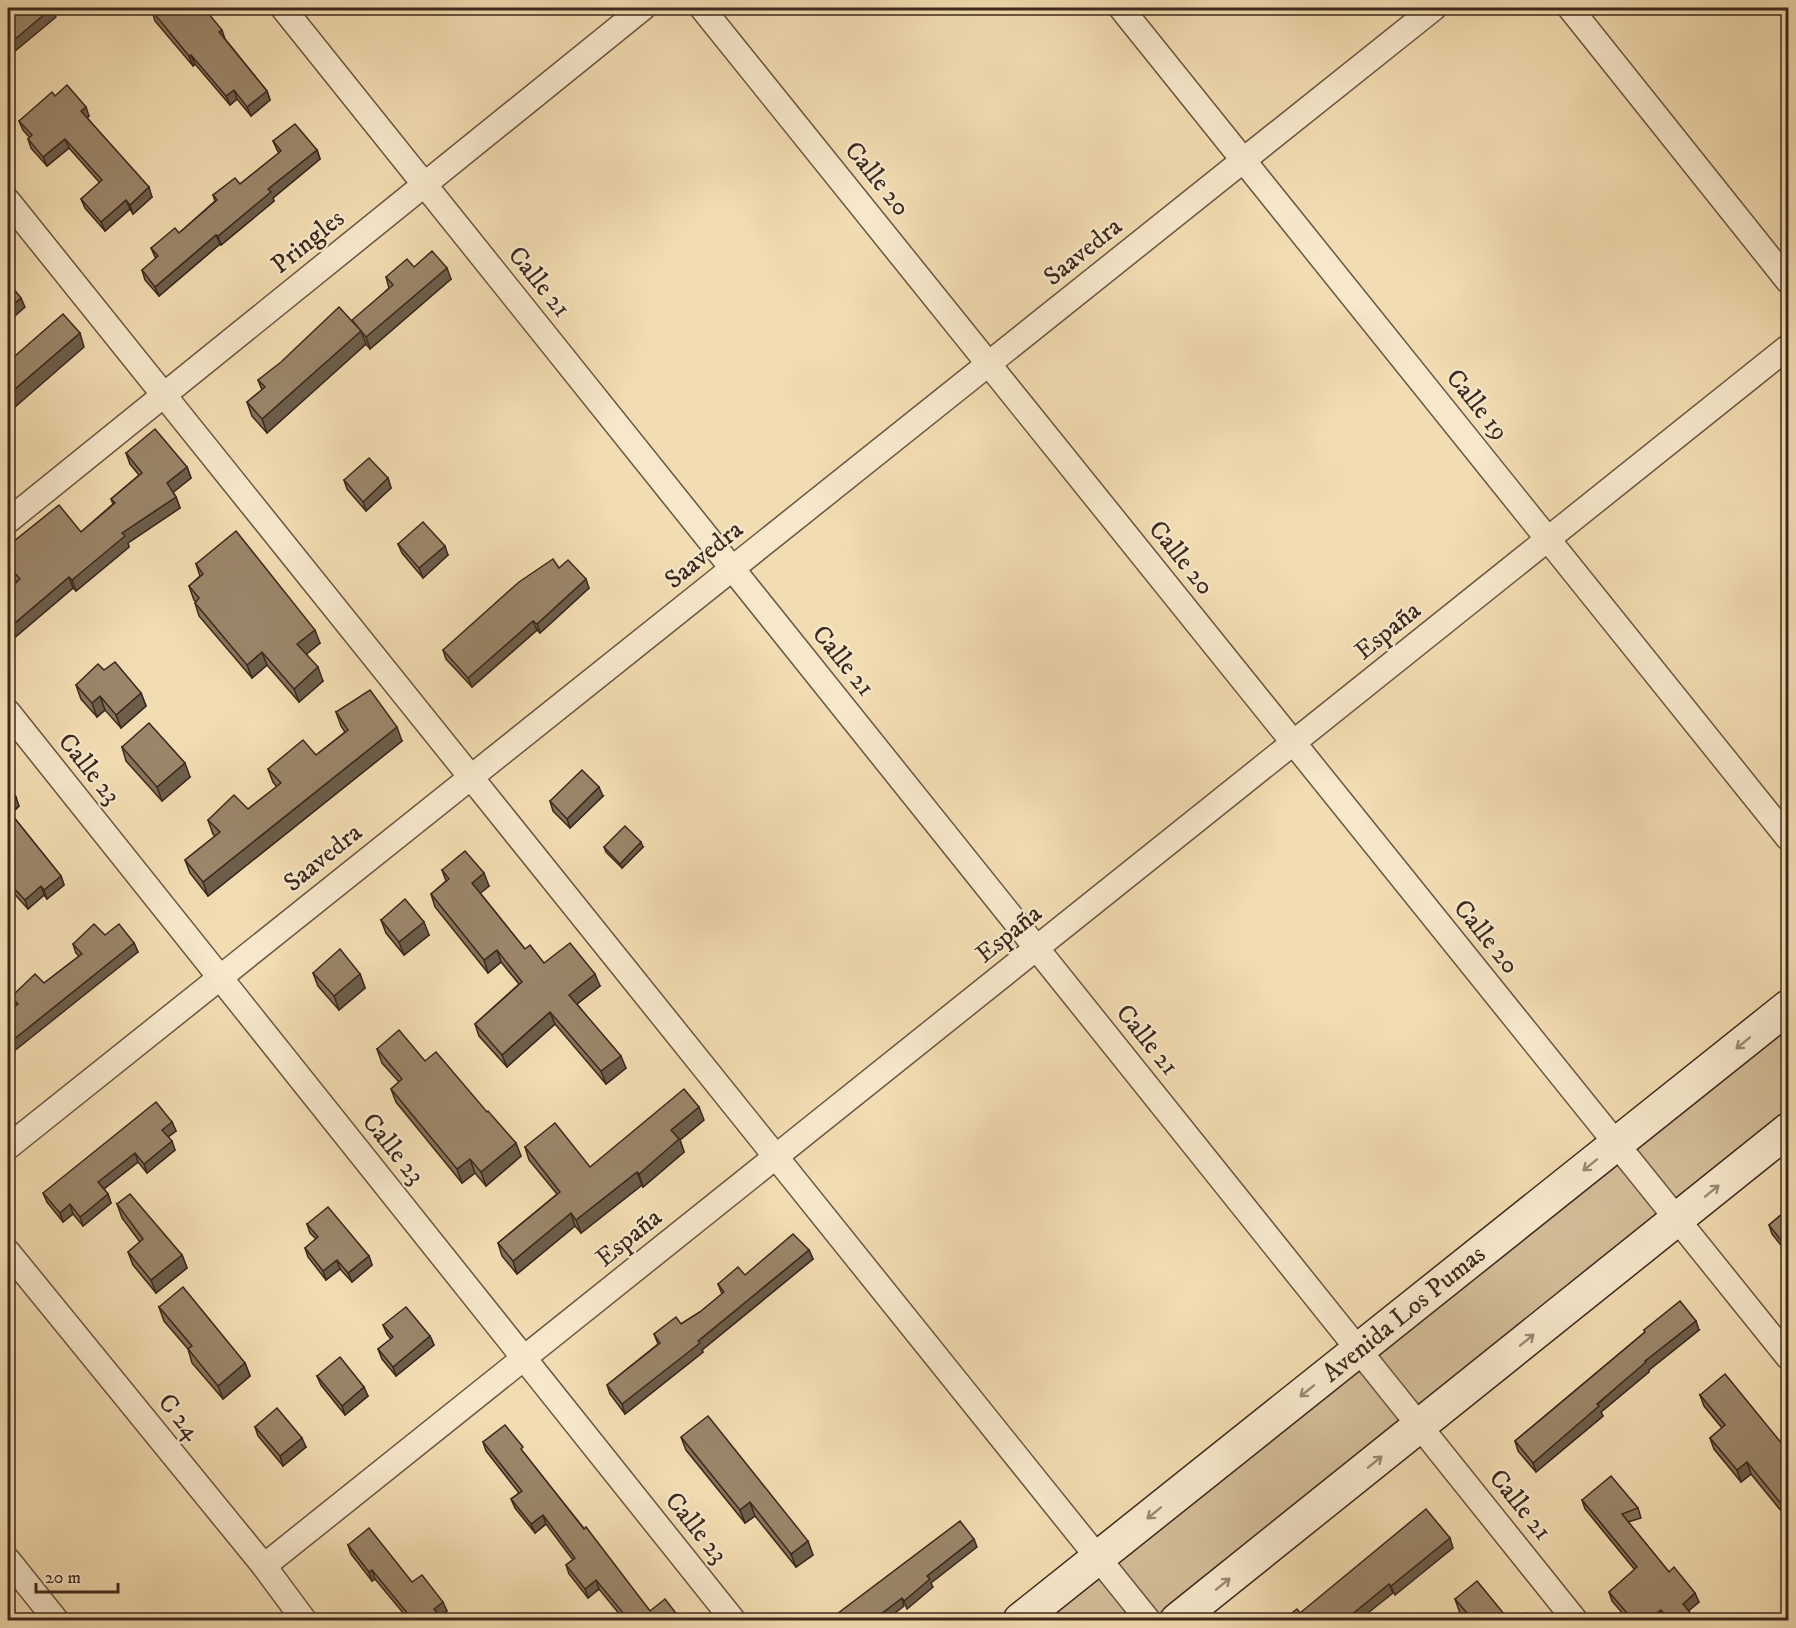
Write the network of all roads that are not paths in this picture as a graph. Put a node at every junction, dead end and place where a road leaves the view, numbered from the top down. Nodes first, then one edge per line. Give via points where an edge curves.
1 (283, 8) edge
2 (643, 8) edge
3 (702, 8) edge
4 (1121, 8) edge
5 (1434, 8) edge
6 (1570, 8) edge
7 (1243, 161) junction
8 (424, 184) junction
9 (8, 201) edge
10 (1788, 281) edge
11 (1788, 347) edge
12 (989, 364) junction
13 (165, 394) junction
14 (8, 521) edge
15 (1549, 539) junction
16 (733, 569) junction
17 (8, 712) edge
18 (1293, 743) junction
19 (471, 777) junction
20 (1788, 838) edge
21 (1037, 948) junction
22 (220, 978) junction
23 (1788, 1007) edge
24 (1788, 1130) edge
25 (1616, 1144) junction
26 (8, 1147) edge
27 (776, 1157) junction
28 (1678, 1218) junction
29 (8, 1252) edge
30 (1358, 1350) junction
31 (1788, 1357) edge
32 (524, 1358) junction
33 (1419, 1426) junction
34 (1097, 1559) junction
35 (8, 1560) edge
36 (264, 1566) junction
37 (56, 1620) edge
38 (304, 1620) edge
39 (733, 1620) edge
40 (1020, 1620) edge
41 (1148, 1620) edge
42 (1177, 1620) edge
43 (1575, 1620) edge

1 - 8 street, Calle 21
2 - 8 street, Pringles
3 - 12 street, Calle 20
4 - 7 street, Calle 19
5 - 7 street, Saavedra
6 - 10 street
7 - 12 street, Saavedra
7 - 15 street, Calle 19
8 - 13 street, Pringles
8 - 16 street, Calle 21
9 - 13 street
11 - 15 street, España
12 - 16 street, Saavedra
12 - 18 street, Calle 20
13 - 14 street, Pringles
13 - 19 street
15 - 18 street, España
15 - 20 street, Calle 19
16 - 19 street, Saavedra
16 - 21 street, Calle 21
17 - 22 street, Calle 23
18 - 21 street, España
18 - 25 street, Calle 20
19 - 22 street, Saavedra
19 - 27 street
21 - 27 street, España
21 - 30 street, Calle 21
22 - 26 street, Saavedra
22 - 32 street, Calle 23
23 -> 25 main road, Avenida Los Pumas
28 -> 24 main road
25 - 28 street, Calle 20
25 -> 30 main road, Avenida Los Pumas
27 - 32 street, España
27 - 34 street
28 - 31 street
33 -> 28 main road
29 - 36 street, C 24
30 - 33 street, Calle 21
30 -> 34 main road, Avenida Los Pumas
32 - 36 street, España
32 - 39 street, Calle 23
42 -> 33 main road
33 - 43 street, Calle 21
34 - 40 main road, Avenida Los Pumas
34 - 41 street
35 - 37 street
36 - 38 street, C 24

